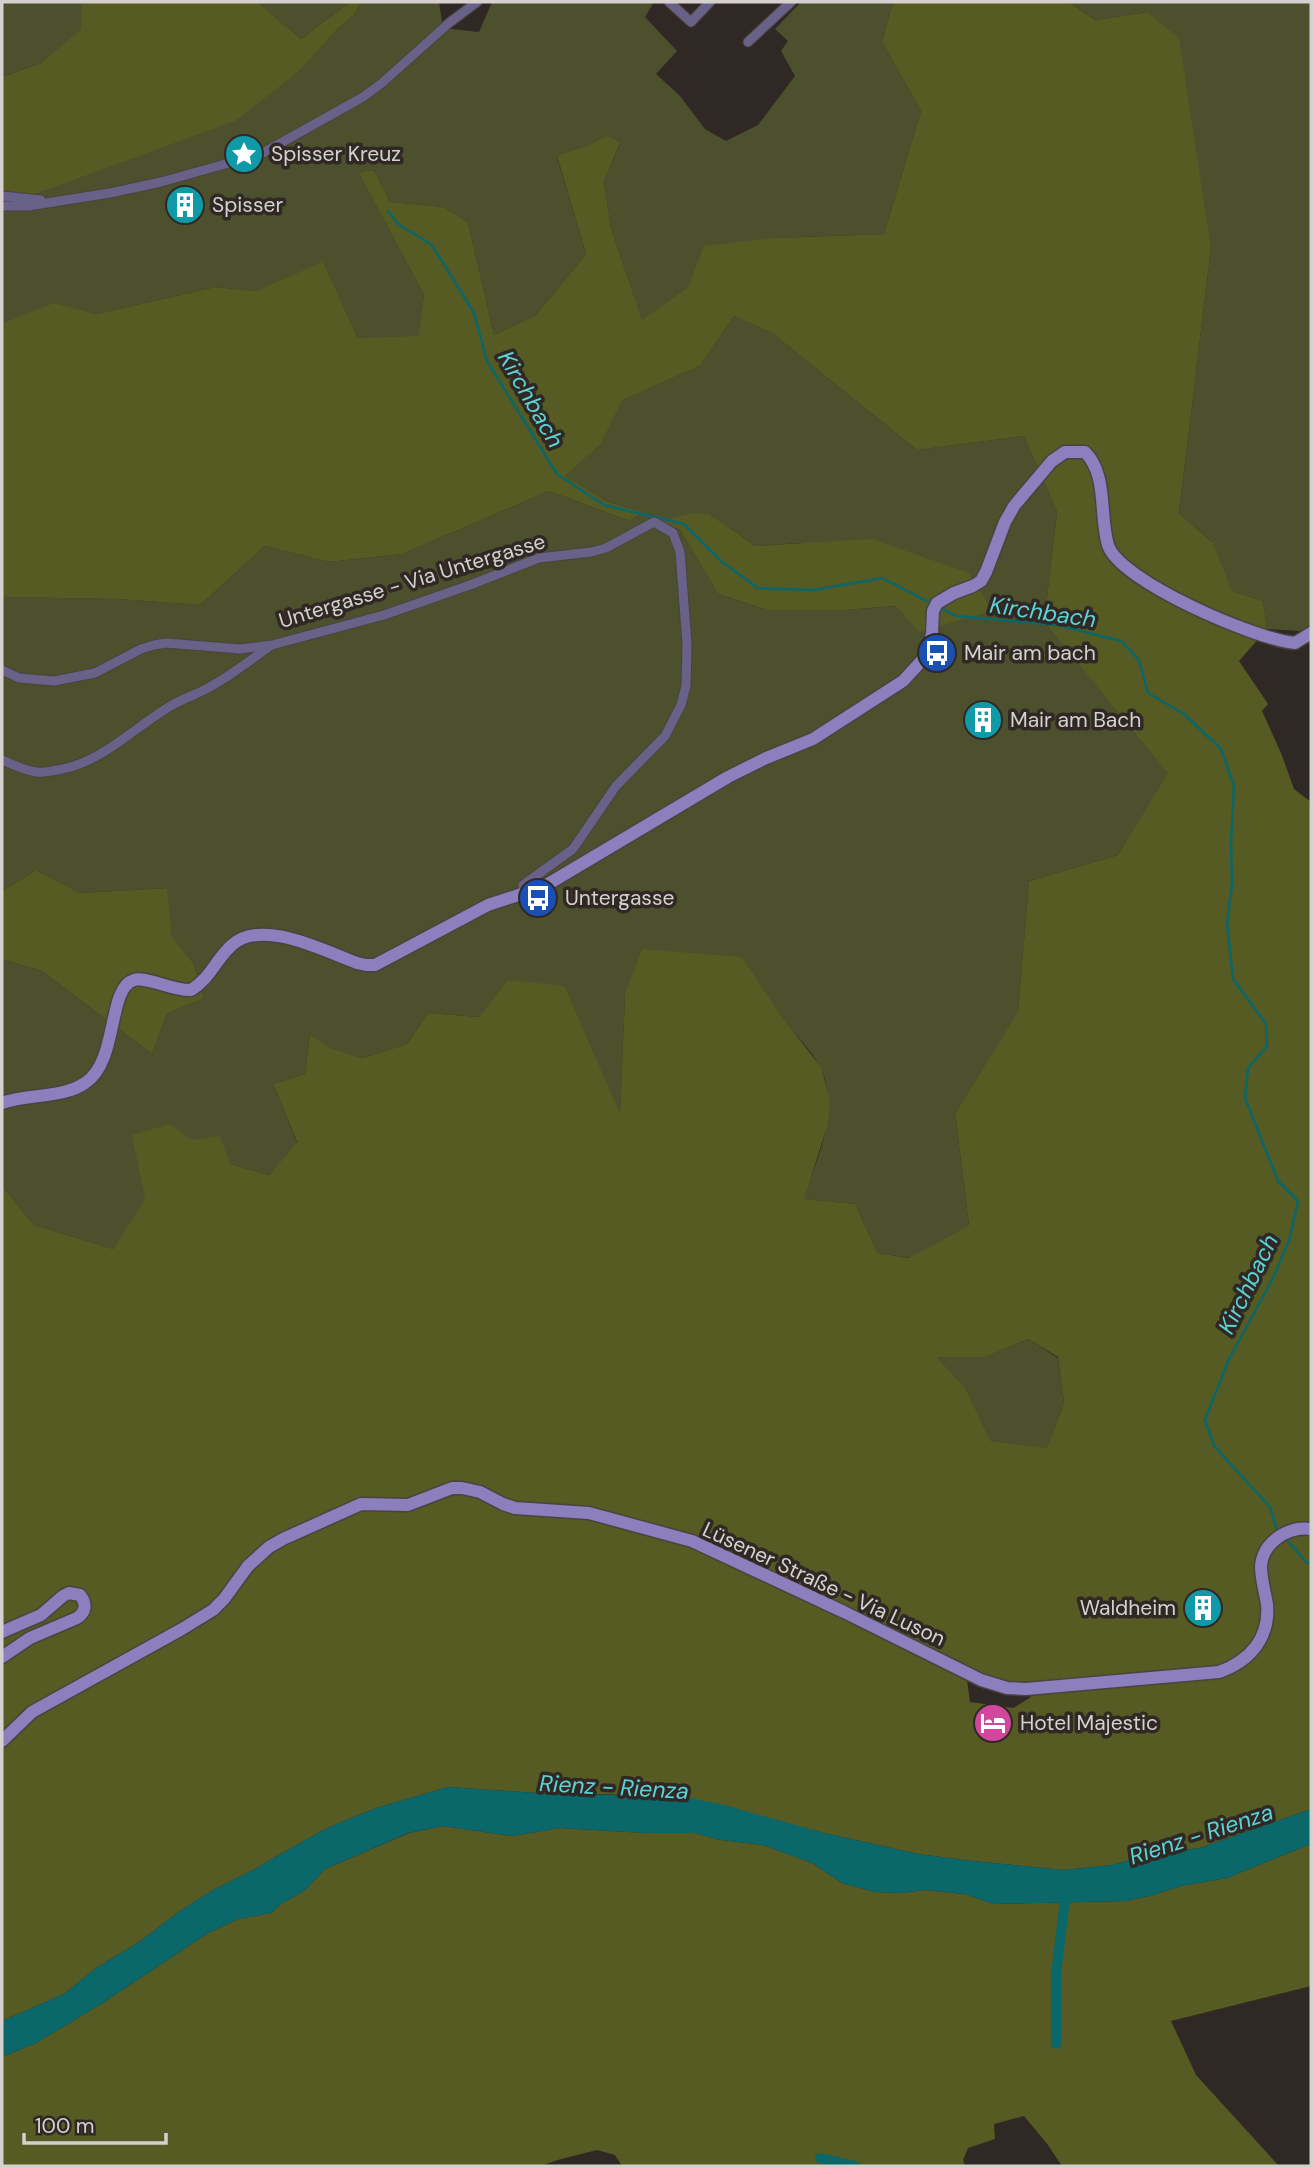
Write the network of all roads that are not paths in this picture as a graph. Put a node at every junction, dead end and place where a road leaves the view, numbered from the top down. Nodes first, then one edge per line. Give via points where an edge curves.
1 (477, 2) edge
2 (669, 2) edge
3 (710, 2) edge
4 (791, 2) edge
5 (748, 42) dead end
6 (2, 196) edge
7 (50, 201) junction
8 (2, 206) edge
9 (1311, 633) edge
10 (272, 645) junction
11 (2, 670) edge
12 (2, 760) edge
13 (524, 894) junction
14 (2, 1103) edge
15 (1311, 1529) edge
16 (2, 1632) edge
17 (2, 1657) edge
18 (2, 1741) edge

1 - 7 street via 363,97 261,154 161,183
2 - 3 street via 691,22
4 - 5 street
6 - 7 street
7 - 8 street
9 - 13 street via 1295,643 1269,638 1210,616 1120,564 1107,544 1094,461 1085,452 1065,452 1014,506 981,581 937,603 926,656 903,681 813,739 729,777
10 - 11 street, Untergasse - Via Untergasse via 240,649 166,643 141,649 95,673 54,681 19,678
10 - 12 street, Untergasse - Via Untergasse via 90,761 41,773
10 - 13 street, Untergasse - Via Untergasse via 384,615 539,558 606,548 654,523 674,533 680,552 687,644 681,705 665,736 616,786 573,849 523,885
13 - 14 street via 488,905 375,965 356,963 284,937 257,934 232,945 207,978 191,990 130,981 119,994 110,1041 90,1080 72,1090
15 - 18 street, Lüsener Straße - Via Luson via 1281,1535 1264,1554 1267,1622 1262,1639 1236,1664 1219,1672 1030,1689 981,1680 692,1541 589,1513 515,1508 472,1489 452,1488 408,1505 360,1504 269,1547 213,1610 32,1712
16 - 17 street via 41,1615 69,1593 84,1601 83,1614 30,1638

